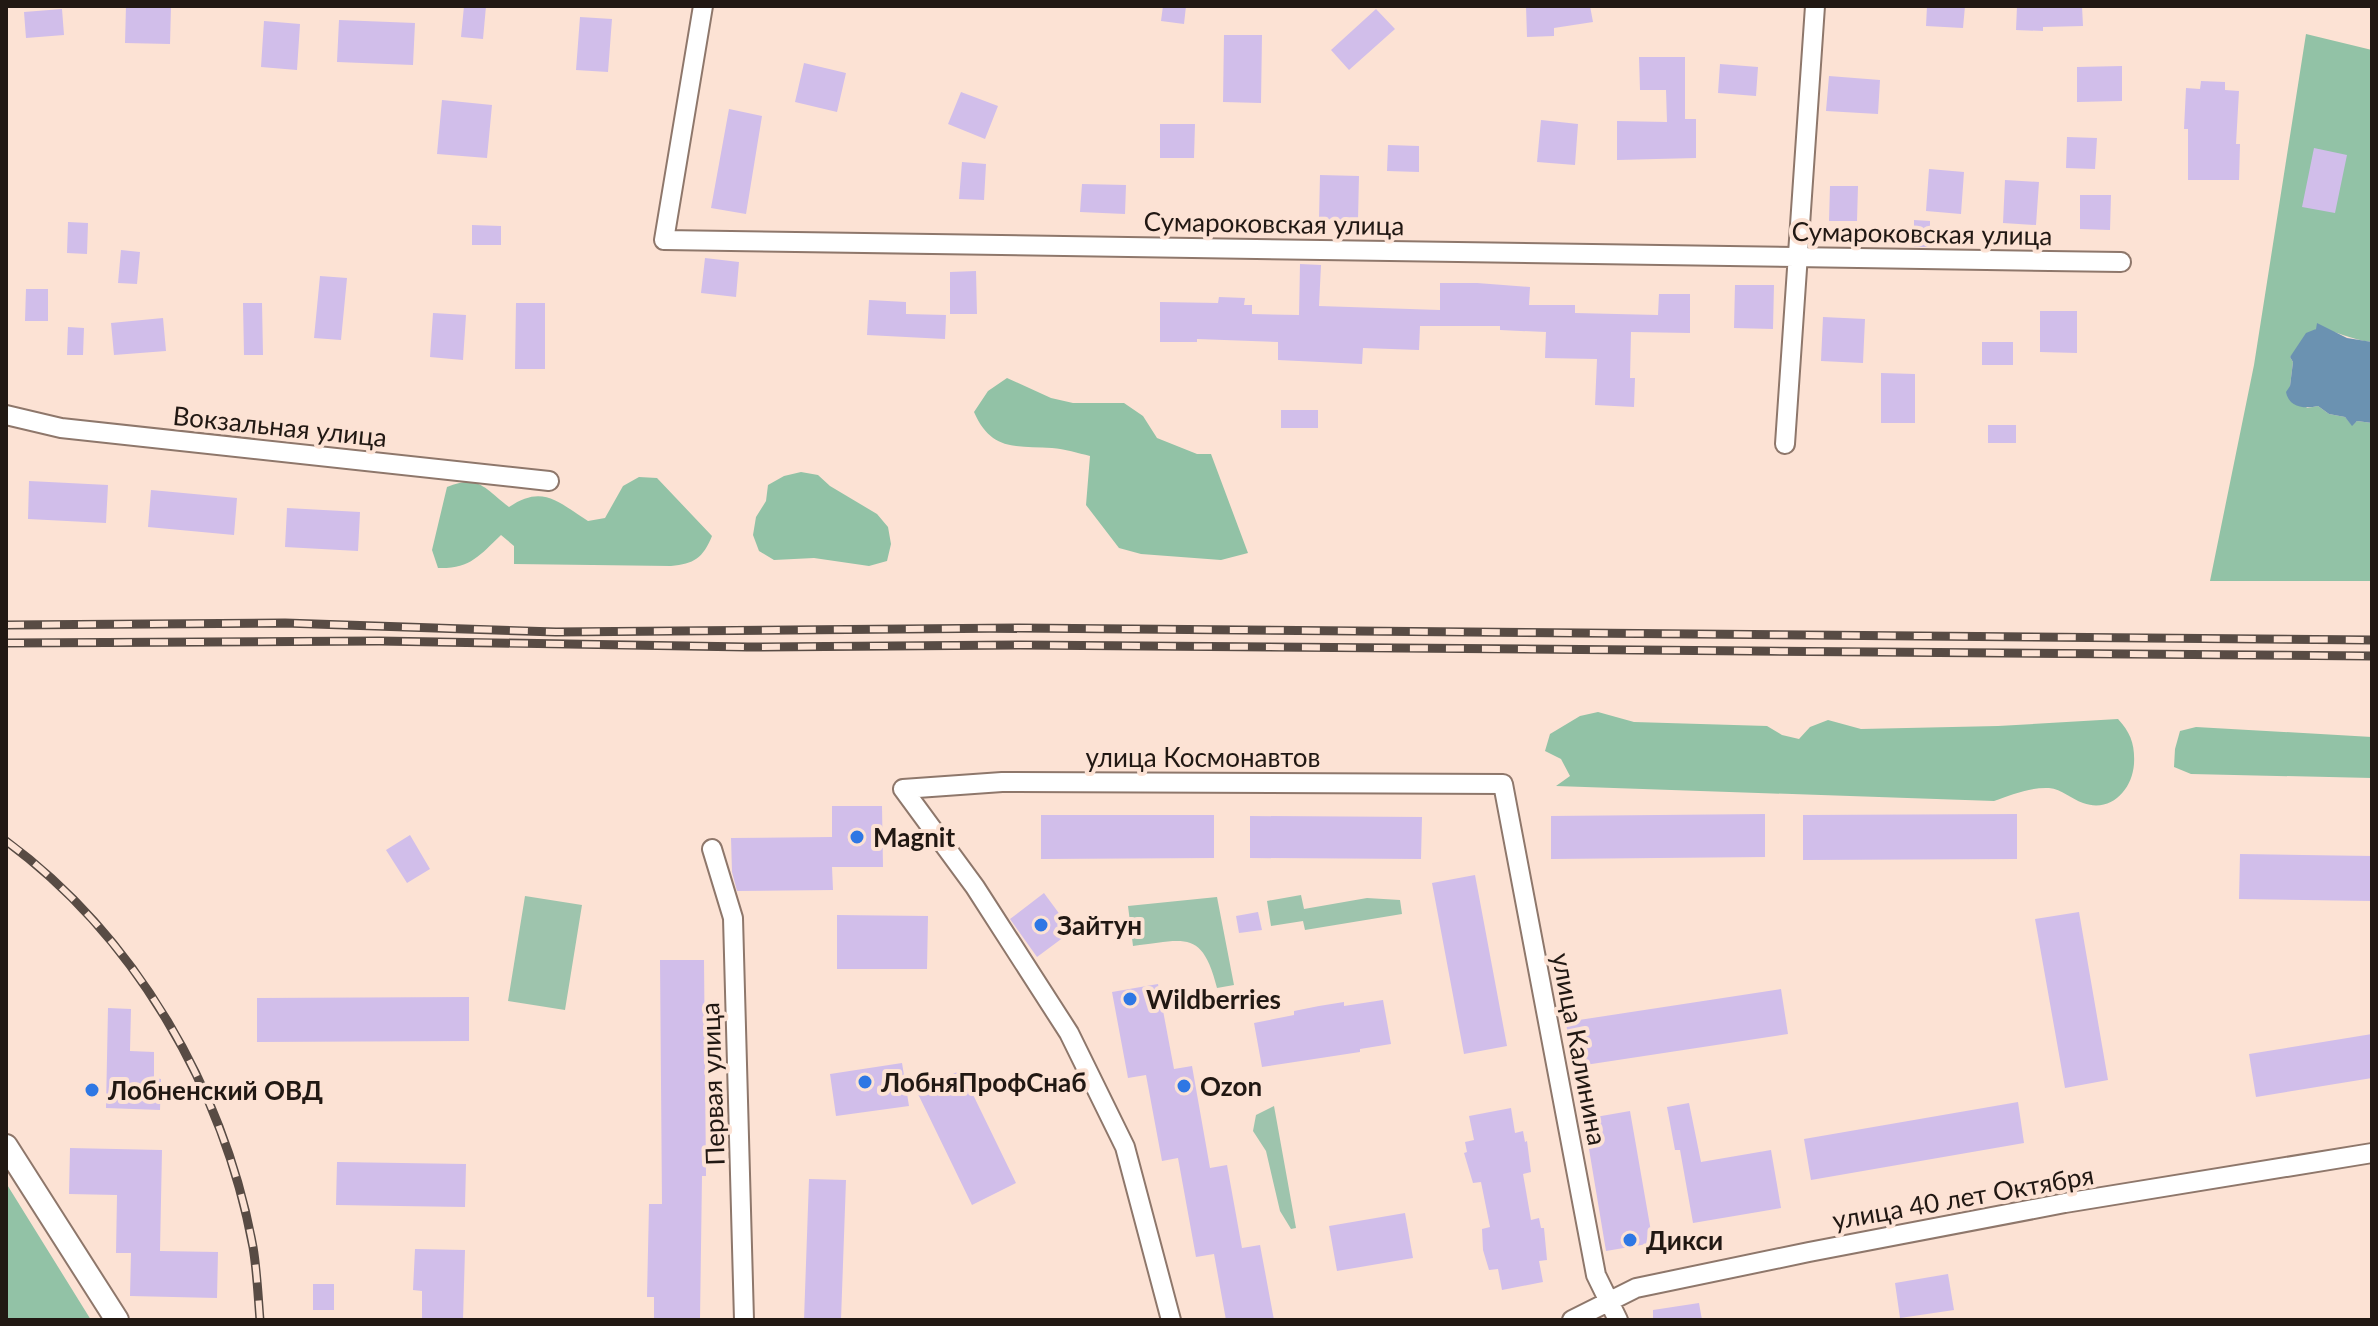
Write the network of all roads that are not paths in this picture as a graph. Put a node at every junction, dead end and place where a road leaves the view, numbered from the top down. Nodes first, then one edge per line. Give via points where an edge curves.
1 (703, 6) edge
2 (1815, 6) edge
3 (1798, 257) junction
4 (2121, 262) dead end
5 (6, 415) edge
6 (1785, 444) dead end
7 (549, 481) dead end
8 (1503, 784) joint
9 (712, 849) dead end
10 (6, 1146) edge
11 (2372, 1153) edge
12 (1609, 1301) junction
13 (117, 1320) edge
14 (744, 1320) edge
15 (1171, 1320) edge
16 (1572, 1320) edge
17 (1618, 1320) edge

1 - 3 street, Сумароковская улица via 664,240
2 - 3 street
3 - 4 street, Сумароковская улица
3 - 6 street
5 - 7 street, Вокзальная улица via 61,428
8 - 12 street, улица Калинина via 1596,1275
8 - 15 street, улица Космонавтов via 1000,782 903,789 975,887 1069,1033 1125,1147
9 - 14 street, Первая улица via 733,918
10 - 13 street
11 - 12 street, улица 40 лет Октября via 1823,1249 1636,1288
12 - 16 street, улица 40 лет Октября
12 - 17 street, улица Калинина

